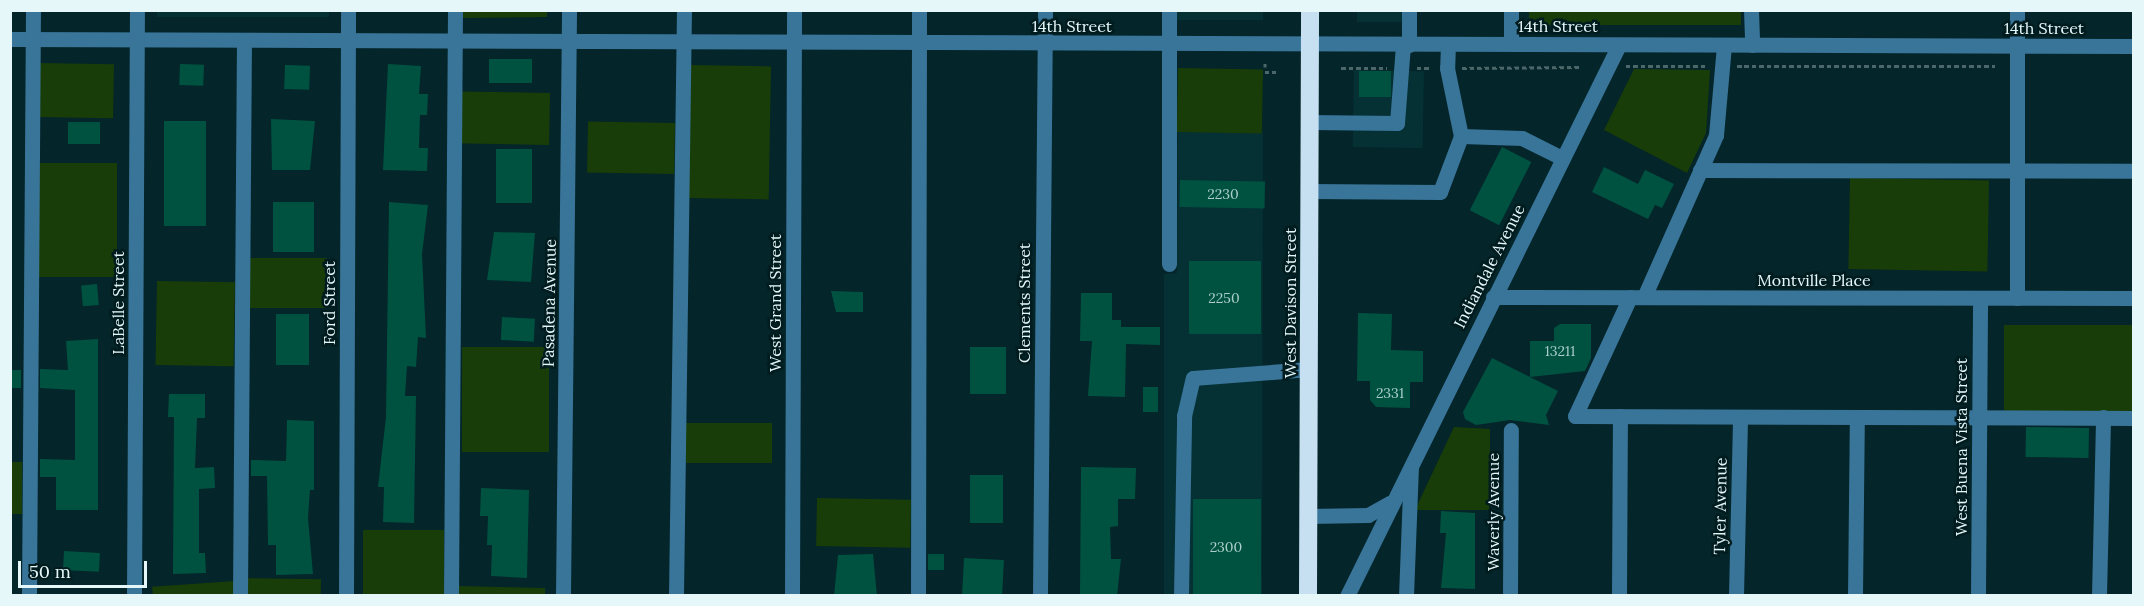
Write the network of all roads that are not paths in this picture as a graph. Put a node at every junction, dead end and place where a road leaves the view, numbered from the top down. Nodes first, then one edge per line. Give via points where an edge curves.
1 (33, 10) edge
2 (137, 10) edge
3 (348, 10) edge
4 (455, 10) edge
5 (569, 10) edge
6 (684, 10) edge
7 (794, 10) edge
8 (919, 10) edge
9 (1045, 10) edge
10 (1169, 10) edge
11 (1310, 10) edge
12 (1409, 10) edge
13 (1511, 10) edge
14 (1751, 10) edge
15 (2017, 10) edge
16 (10, 39) edge
17 (33, 39) junction
18 (137, 40) junction
19 (244, 41) junction
20 (348, 43) junction
21 (455, 43) junction
22 (569, 43) junction
23 (684, 43) junction
24 (794, 44) junction
25 (1044, 44) junction
26 (1169, 44) junction
27 (1448, 44) junction
28 (1511, 44) junction
29 (918, 45) junction
30 (1310, 45) junction
31 (1406, 45) junction
32 (1619, 45) junction
33 (1724, 45) junction
34 (1752, 45) junction
35 (2016, 46) junction
36 (2133, 46) edge
37 (1310, 122) junction
38 (1461, 136) junction
39 (1563, 158) junction
40 (1700, 170) junction
41 (2017, 170) junction
42 (2133, 171) edge
43 (1310, 191) junction
44 (1168, 264) dead end
45 (1494, 297) junction
46 (1637, 297) junction
47 (1980, 298) junction
48 (2017, 298) junction
49 (2133, 298) edge
50 (1309, 369) junction
51 (1620, 416) junction
52 (1740, 417) junction
53 (2103, 417) junction
54 (1857, 418) junction
55 (2133, 418) edge
56 (1979, 419) junction
57 (1511, 430) dead end
58 (1411, 461) junction
59 (1390, 502) junction
60 (1308, 516) junction
61 (29, 596) edge
62 (134, 596) edge
63 (240, 596) edge
64 (346, 596) edge
65 (451, 596) edge
66 (563, 596) edge
67 (676, 596) edge
68 (792, 596) edge
69 (918, 596) edge
70 (1040, 596) edge
71 (1181, 596) edge
72 (1308, 596) edge
73 (1347, 596) edge
74 (1406, 596) edge
75 (1510, 596) edge
76 (1619, 596) edge
77 (1736, 596) edge
78 (1856, 596) edge
79 (1978, 596) edge
80 (2099, 596) edge

1 - 17 street
2 - 18 street, LaBelle Street
3 - 20 street, Ford Street
4 - 21 street
5 - 22 street, Pasadena Avenue
6 - 23 street
7 - 24 street, West Grand Street
8 - 29 street
9 - 25 street, Clements Street
10 - 26 street
11 - 30 highway, West Davison Street
12 - 31 street
13 - 28 street
14 - 34 street
15 - 35 street
16 - 17 street, 14th Street
17 - 18 street, 14th Street
17 - 61 street
18 - 19 street, 14th Street
18 - 62 street, LaBelle Street
19 - 20 street, 14th Street
19 - 63 street
20 - 21 street, 14th Street
20 - 64 street, Ford Street
21 - 22 street, 14th Street
21 - 65 street
22 - 23 street, 14th Street
22 - 66 street, Pasadena Avenue
23 - 24 street, 14th Street
23 - 67 street
24 - 29 street, 14th Street
24 - 68 street, West Grand Street
25 - 26 street, 14th Street
25 - 29 street, 14th Street
25 - 70 street, Clements Street
26 - 30 street, 14th Street
26 - 44 street
27 - 28 street, 14th Street
27 - 31 street, 14th Street
27 - 38 street via 1447,68
28 - 32 street, 14th Street
29 - 69 street
30 - 31 street, 14th Street
30 - 37 highway, West Davison Street
31 - 37 street via 1397,123
32 - 33 street, 14th Street
32 - 39 street, Indiandale Avenue
33 - 34 street, 14th Street
33 - 40 street via 1716,135
34 - 35 street, 14th Street
35 - 36 street, 14th Street
35 - 41 street
37 - 43 highway, West Davison Street
38 - 39 street via 1522,138
38 - 43 street via 1440,192
39 - 45 street, Indiandale Avenue
40 - 41 street
40 - 46 street
41 - 42 street
41 - 48 street
43 - 50 highway, West Davison Street
45 - 46 street, Montville Place
45 - 58 street, Indiandale Avenue
46 - 47 street, Montville Place
46 - 51 street via 1575,416
47 - 48 street, Montville Place
47 - 56 street, West Buena Vista Street
48 - 49 street, Montville Place
50 - 60 highway, West Davison Street
50 - 71 street via 1193,378 1184,416
51 - 52 street
51 - 76 street
52 - 54 street
52 - 77 street, Tyler Avenue
53 - 55 street
53 - 56 street
53 - 80 street
54 - 56 street
54 - 78 street
56 - 79 street, West Buena Vista Street
57 - 75 street, Waverly Avenue
58 - 59 street, Indiandale Avenue
58 - 74 street
59 - 60 street via 1368,515
59 - 73 street, Indiandale Avenue via 1384,528
60 - 72 highway, West Davison Street

